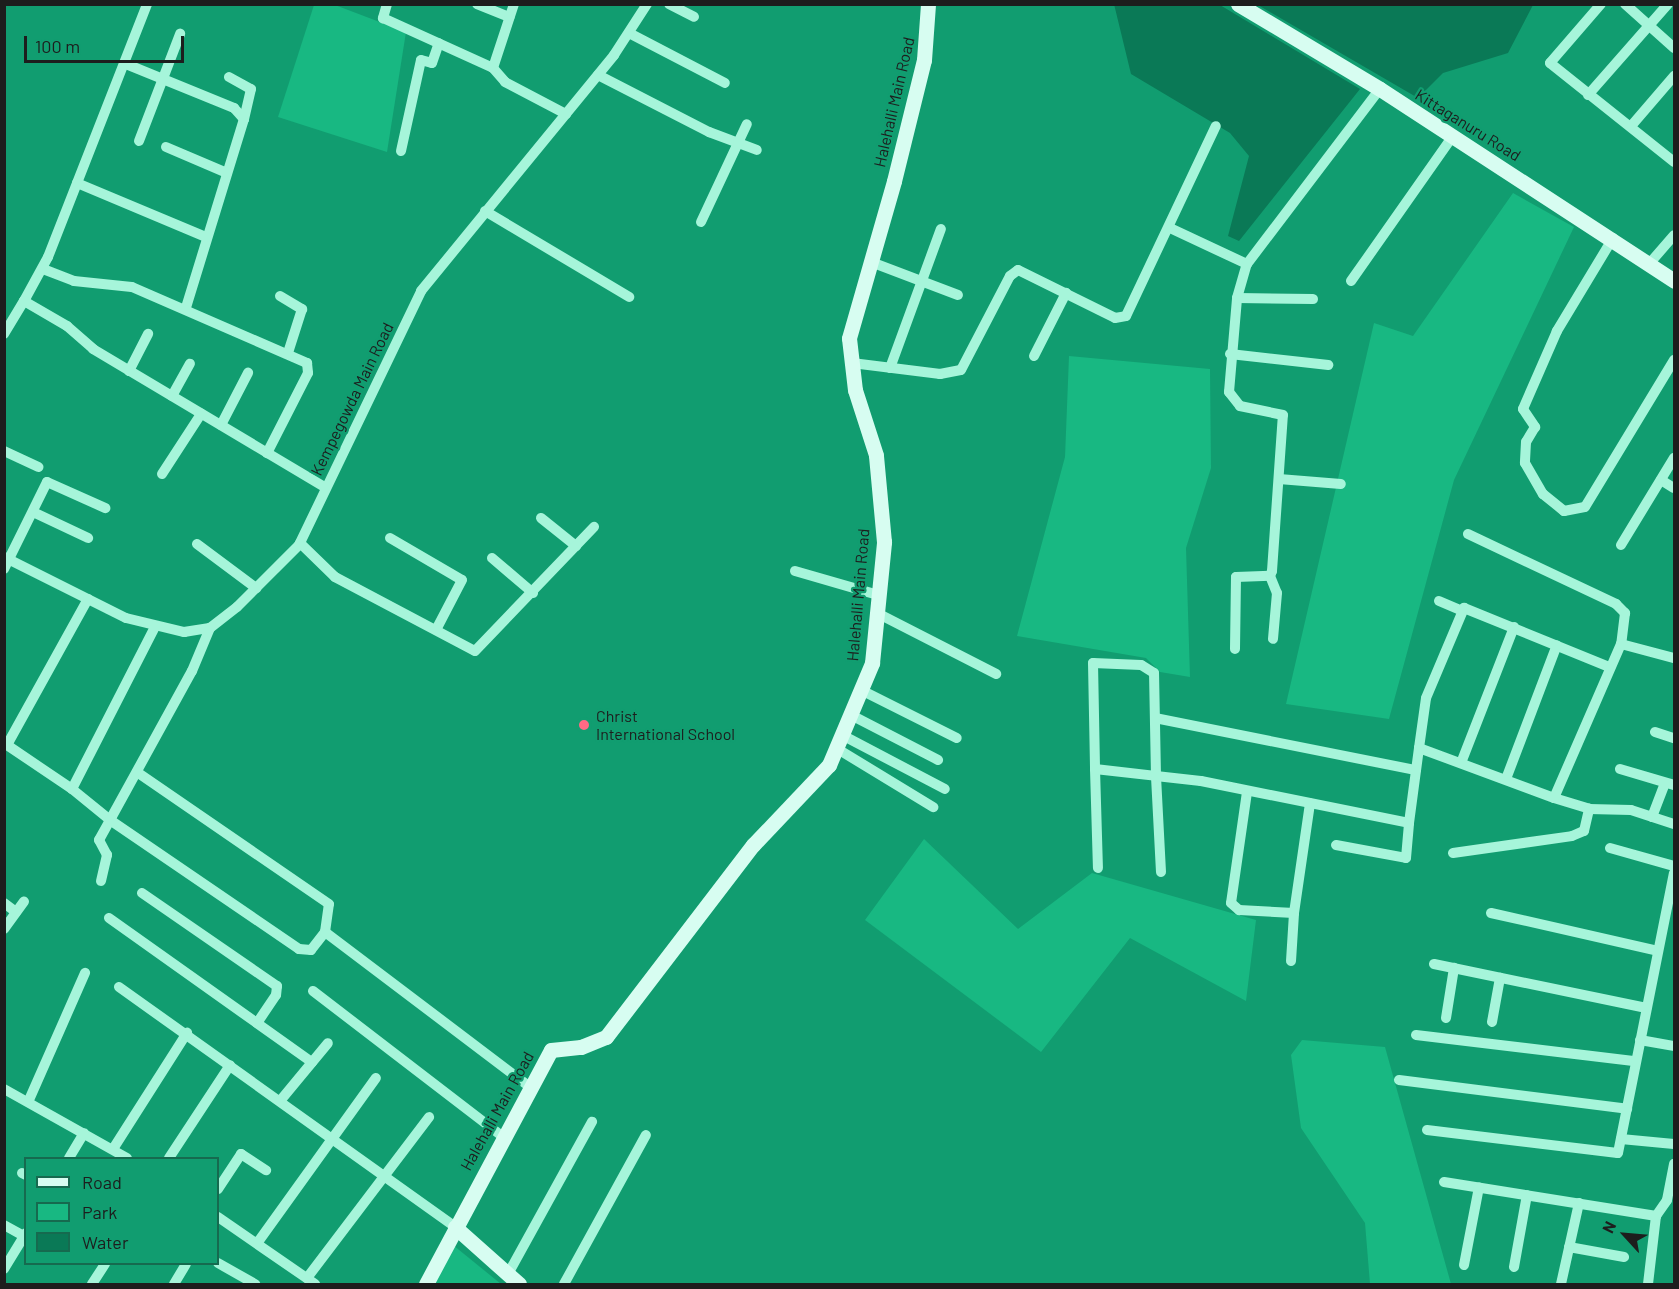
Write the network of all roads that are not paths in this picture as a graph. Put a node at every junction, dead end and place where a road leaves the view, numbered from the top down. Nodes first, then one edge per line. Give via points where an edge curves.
1 (147, 4) edge
2 (387, 4) edge
3 (477, 4) edge
4 (514, 4) edge
5 (648, 4) edge
6 (669, 4) edge
7 (928, 4) edge
8 (1238, 4) edge
9 (1601, 4) edge
10 (1625, 4) edge
11 (1668, 4) edge
12 (694, 16) dead end
13 (509, 17) junction
14 (1649, 26) junction
15 (628, 33) junction
16 (180, 34) dead end
17 (439, 43) junction
18 (1674, 48) edge
19 (126, 64) junction
20 (493, 68) junction
21 (598, 75) junction
22 (1674, 76) edge
23 (230, 77) dead end
24 (161, 78) junction
25 (725, 83) dead end
26 (1380, 89) junction
27 (1588, 95) junction
28 (566, 114) junction
29 (244, 119) junction
30 (747, 124) dead end
31 (1632, 125) junction
32 (1216, 126) dead end
33 (1453, 136) junction
34 (139, 141) dead end
35 (738, 143) junction
36 (166, 147) dead end
37 (757, 150) dead end
38 (401, 152) dead end
39 (1673, 159) edge
40 (227, 173) junction
41 (76, 183) junction
42 (485, 211) junction
43 (701, 222) dead end
44 (1170, 228) junction
45 (941, 229) dead end
46 (1674, 235) edge
47 (206, 237) junction
48 (1613, 238) junction
49 (871, 262) junction
50 (1247, 264) junction
51 (1649, 264) junction
52 (43, 269) junction
53 (1351, 281) dead end
54 (1674, 281) edge
55 (922, 282) junction
56 (1066, 293) junction
57 (958, 295) dead end
58 (280, 296) dead end
59 (629, 297) dead end
60 (1237, 298) junction
61 (1313, 299) dead end
62 (24, 301) junction
63 (186, 308) junction
64 (4, 334) edge
65 (148, 334) dead end
66 (288, 353) junction
67 (1230, 354) junction
68 (1034, 356) dead end
69 (1674, 360) edge
70 (852, 363) junction
71 (189, 364) dead end
72 (1328, 365) dead end
73 (890, 368) junction
74 (129, 371) junction
75 (248, 373) dead end
76 (172, 396) junction
77 (201, 414) junction
78 (221, 425) junction
79 (4, 451) edge
80 (267, 453) junction
81 (1674, 458) edge
82 (39, 467) dead end
83 (162, 474) dead end
84 (1279, 479) junction
85 (1661, 480) junction
86 (1341, 484) dead end
87 (326, 488) junction
88 (1674, 488) edge
89 (105, 508) dead end
90 (33, 512) junction
91 (542, 518) dead end
92 (594, 527) dead end
93 (1468, 534) dead end
94 (88, 538) dead end
95 (390, 538) dead end
96 (300, 543) junction
97 (196, 544) dead end
98 (1621, 545) dead end
99 (576, 546) junction
100 (492, 558) dead end
101 (6, 562) edge
102 (795, 571) dead end
103 (1270, 576) junction
104 (256, 588) junction
105 (533, 593) junction
106 (878, 595) junction
107 (88, 599) junction
108 (1439, 601) dead end
109 (1460, 610) junction
110 (877, 613) junction
111 (155, 627) junction
112 (1514, 627) junction
113 (210, 628) junction
114 (436, 630) junction
115 (1273, 639) dead end
116 (1621, 644) junction
117 (1557, 645) junction
118 (1235, 649) dead end
119 (1674, 658) edge
120 (1609, 667) junction
121 (996, 674) dead end
122 (861, 690) junction
123 (850, 715) junction
124 (1155, 718) junction
125 (1655, 732) dead end
126 (957, 738) dead end
127 (1674, 738) edge
128 (839, 741) junction
129 (6, 744) edge
130 (1419, 748) junction
131 (938, 760) dead end
132 (1461, 763) junction
133 (1095, 769) junction
134 (1620, 769) dead end
135 (1416, 770) junction
136 (137, 772) junction
137 (1156, 776) junction
138 (1506, 779) junction
139 (1670, 784) edge
140 (72, 789) junction
141 (945, 789) dead end
142 (1247, 792) junction
143 (1554, 798) junction
144 (1310, 803) junction
145 (933, 807) dead end
146 (1589, 809) junction
147 (1652, 817) junction
148 (110, 820) junction
149 (1409, 823) junction
150 (1674, 824) edge
151 (1336, 845) dead end
152 (1610, 848) dead end
153 (1453, 853) dead end
154 (1674, 866) edge
155 (1098, 868) dead end
156 (1161, 872) dead end
157 (1674, 874) edge
158 (101, 881) dead end
159 (142, 893) dead end
160 (24, 901) dead end
161 (4, 903) edge
162 (16, 912) junction
163 (1491, 913) dead end
164 (1294, 914) junction
165 (109, 918) dead end
166 (4, 929) edge
167 (325, 933) junction
168 (1658, 951) junction
169 (1291, 961) dead end
170 (1434, 964) dead end
171 (1454, 968) junction
172 (85, 973) dead end
173 (1500, 978) junction
174 (119, 987) dead end
175 (313, 991) dead end
176 (1647, 1008) junction
177 (1446, 1018) dead end
178 (1492, 1022) dead end
179 (257, 1023) junction
180 (186, 1033) junction
181 (1416, 1035) dead end
182 (1640, 1040) junction
183 (328, 1043) dead end
184 (1674, 1046) edge
185 (1635, 1061) junction
186 (312, 1062) junction
187 (230, 1065) junction
188 (376, 1078) dead end
189 (1399, 1080) dead end
190 (530, 1087) junction
191 (4, 1089) edge
192 (29, 1100) junction
193 (280, 1101) junction
194 (1627, 1109) junction
195 (429, 1117) dead end
196 (592, 1122) dead end
197 (1427, 1130) dead end
198 (84, 1133) junction
199 (645, 1135) dead end
200 (503, 1137) junction
201 (333, 1138) junction
202 (1621, 1139) junction
203 (1674, 1144) edge
204 (113, 1149) junction
205 (70, 1157) edge
206 (125, 1157) edge
207 (170, 1157) edge
208 (1674, 1164) edge
209 (266, 1170) dead end
210 (385, 1177) junction
211 (1444, 1182) dead end
212 (219, 1187) edge
213 (1479, 1187) junction
214 (1527, 1195) junction
215 (1671, 1201) edge
216 (1579, 1203) junction
217 (1656, 1216) junction
218 (219, 1218) edge
219 (4, 1225) edge
220 (455, 1227) junction
221 (24, 1235) edge
222 (24, 1237) edge
223 (258, 1242) junction
224 (1569, 1247) junction
225 (1624, 1257) dead end
226 (219, 1264) edge
227 (104, 1265) edge
228 (185, 1265) edge
229 (1464, 1265) dead end
230 (1514, 1267) dead end
231 (4, 1269) edge
232 (513, 1279) edge
233 (311, 1281) edge
234 (92, 1284) edge
235 (174, 1284) edge
236 (255, 1284) edge
237 (426, 1284) edge
238 (564, 1284) edge
239 (1561, 1284) edge
240 (1648, 1284) edge

1 - 19 street
2 - 17 street via 383,18
3 - 13 street
4 - 13 street
5 - 15 street, Kempegowda Main Road
6 - 12 street
7 - 49 main road, Halehalli Main Road via 927,46
8 - 26 main road, Kittaganuru Road
9 - 27 street via 1550,63
10 - 14 street
11 - 14 street
13 - 20 street
14 - 18 street
14 - 27 street
15 - 21 street, Kempegowda Main Road
15 - 25 street
16 - 24 street
17 - 20 street
17 - 38 street via 432,63 422,60
19 - 24 street
19 - 41 street
20 - 28 street via 505,82
21 - 28 street, Kempegowda Main Road
21 - 35 street
22 - 31 street
23 - 29 street via 251,89
24 - 29 street via 234,108
24 - 34 street
26 - 33 main road, Kittaganuru Road
26 - 50 street
27 - 31 street
28 - 42 street, Kempegowda Main Road
29 - 40 street
30 - 35 street
31 - 39 street
32 - 44 street
33 - 48 main road, Kittaganuru Road
33 - 53 street
35 - 37 street
35 - 43 street
36 - 40 street
40 - 47 street
41 - 47 street
41 - 52 street
42 - 59 street
42 - 87 street, Kempegowda Main Road via 421,291
44 - 50 street
44 - 56 street via 1126,316 1115,318
45 - 55 street
46 - 51 street
47 - 63 street
48 - 51 main road, Kittaganuru Road
48 - 69 street via 1557,331 1523,409 1535,428 1526,442 1525,463 1543,494 1564,511 1585,507
49 - 55 street
49 - 70 main road, Halehalli Main Road via 849,338
50 - 60 street
51 - 54 main road, Kittaganuru Road
52 - 62 street
52 - 63 street via 74,281 124,285
55 - 57 street
55 - 73 street
56 - 68 street
56 - 73 street via 1024,271 1013,272 961,370 940,374
58 - 66 street via 302,309
60 - 61 street
60 - 67 street
62 - 64 street
62 - 74 street
63 - 66 street
65 - 74 street
66 - 80 street via 307,363 309,370
67 - 72 street
67 - 84 street via 1229,392 1235,403 1283,415
70 - 73 street
70 - 106 main road, Halehalli Main Road via 855,390 876,455 884,542
71 - 76 street
74 - 76 street
75 - 78 street
76 - 77 street
77 - 78 street
77 - 83 street
78 - 80 street
79 - 82 street
80 - 87 street
81 - 85 street
84 - 86 street
84 - 103 street
85 - 88 street
85 - 98 street
87 - 96 street, Kempegowda Main Road
89 - 90 street via 51,481 45,484
90 - 94 street
90 - 101 street
91 - 99 street
92 - 99 street
93 - 116 street via 1616,604 1625,613
95 - 114 street via 462,580
96 - 104 street, Kempegowda Main Road
96 - 114 street via 335,577
97 - 104 street
99 - 105 street
100 - 105 street
101 - 107 street
102 - 106 street
103 - 115 street via 1277,593
103 - 118 street via 1236,577
104 - 113 street, Kempegowda Main Road
105 - 114 street via 478,650 472,651
106 - 110 main road, Halehalli Main Road
107 - 111 street
107 - 129 street
108 - 109 street
109 - 112 street via 1470,609
109 - 130 street via 1426,698
110 - 121 street
110 - 122 main road, Halehalli Main Road via 872,663
111 - 113 street via 184,632
111 - 140 street
112 - 117 street
112 - 132 street
113 - 136 street, Kempegowda Main Road
116 - 119 street
116 - 120 street
117 - 120 street
117 - 138 street
120 - 143 street
122 - 123 main road, Halehalli Main Road
122 - 126 street
123 - 128 main road, Halehalli Main Road
123 - 131 street
124 - 133 street via 1154,674 1150,668 1093,663
124 - 135 street
124 - 137 street
125 - 127 street
128 - 141 street
128 - 145 street
128 - 190 main road, Halehalli Main Road via 829,765 753,845 606,1037 581,1047 551,1050
129 - 140 street
130 - 132 street
130 - 135 street
132 - 138 street
133 - 137 street
133 - 155 street
134 - 139 street
135 - 149 street
136 - 148 street, Kempegowda Main Road
136 - 167 street via 329,904
137 - 142 street via 1202,781
137 - 156 street
138 - 143 street
139 - 147 street
140 - 148 street
142 - 144 street
142 - 164 street via 1231,903 1239,910
143 - 146 street
144 - 149 street
144 - 164 street
146 - 147 street via 1617,807
146 - 153 street via 1584,831 1572,836
147 - 150 street
148 - 158 street, Kempegowda Main Road via 99,840 107,855
148 - 167 street via 299,949 311,950
149 - 151 street via 1406,858
152 - 154 street
157 - 168 street
159 - 179 street via 277,986 276,995
160 - 162 street
161 - 162 street
162 - 166 street
163 - 168 street
164 - 169 street
165 - 179 street
167 - 190 street
168 - 176 street
170 - 171 street
171 - 173 street
171 - 177 street
172 - 192 street
173 - 176 street
173 - 178 street
174 - 180 street
175 - 200 street
176 - 182 street
179 - 186 street
180 - 187 street
180 - 204 street
181 - 185 street
182 - 184 street
182 - 185 street
183 - 186 street
185 - 194 street
186 - 193 street
187 - 193 street
187 - 207 street
188 - 201 street
189 - 194 street
190 - 200 main road, Halehalli Main Road
191 - 192 street
192 - 198 street
193 - 201 street
194 - 202 street
195 - 210 street
196 - 232 street
197 - 202 street via 1618,1153
198 - 204 street
198 - 205 street
199 - 238 street
200 - 220 main road, Halehalli Main Road
201 - 210 street
201 - 223 street
202 - 203 street
204 - 206 street
208 - 215 street
209 - 212 street via 241,1154
210 - 220 street
210 - 233 street
211 - 213 street
213 - 214 street
213 - 229 street
214 - 216 street
214 - 230 street
215 - 217 street
216 - 217 street
216 - 224 street
217 - 240 street
218 - 223 street
219 - 221 street
220 - 232 main road
220 - 237 main road, Halehalli Main Road
222 - 231 street
223 - 233 street
224 - 225 street
224 - 239 street
226 - 236 street
227 - 234 street
228 - 235 street

